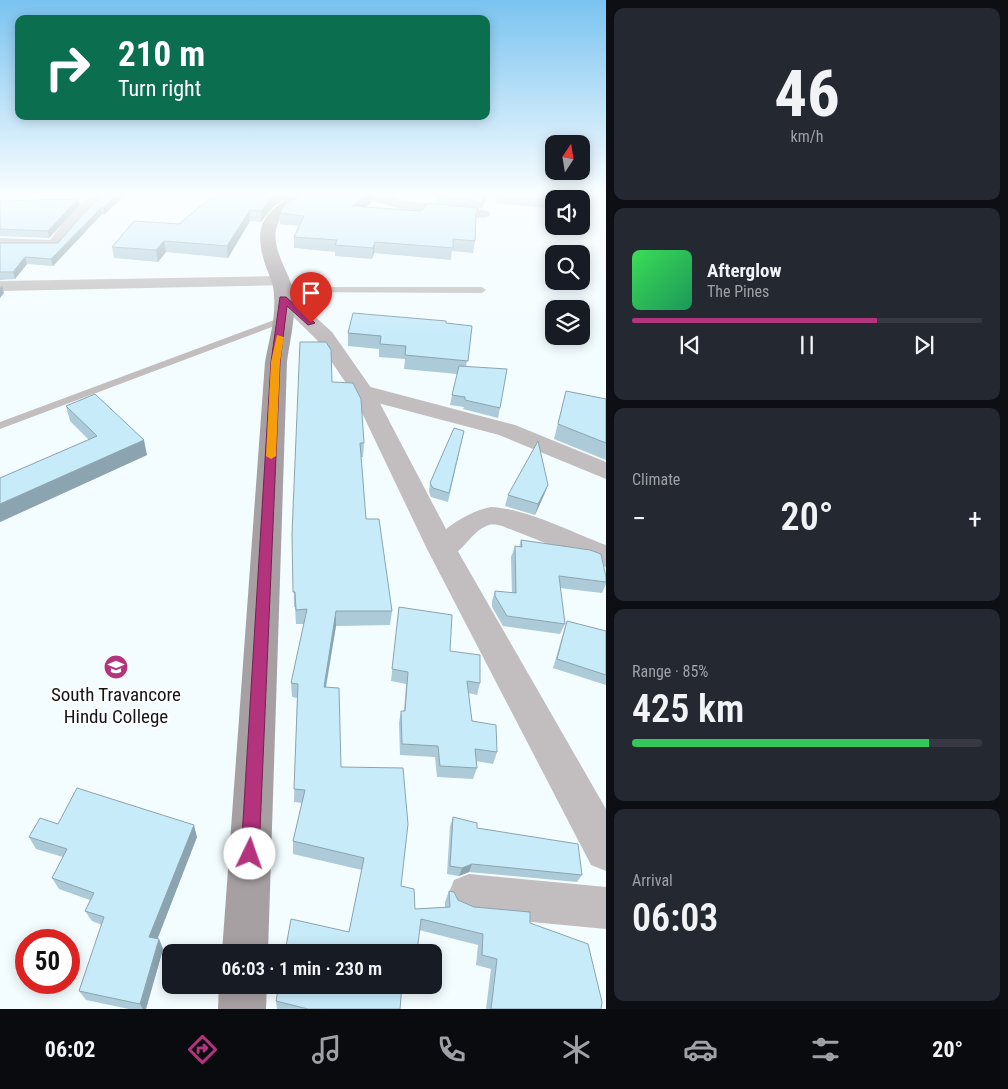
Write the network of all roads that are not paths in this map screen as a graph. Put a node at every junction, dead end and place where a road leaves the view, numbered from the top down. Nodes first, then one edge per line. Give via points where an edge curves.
1 (57, 241) edge
2 (267, 241) edge
3 (0, 243) edge
4 (0, 286) edge
5 (482, 290) dead end
6 (282, 297) junction
7 (363, 392) junction
8 (0, 426) edge
9 (606, 471) edge
10 (442, 549) junction
11 (606, 557) edge
12 (606, 850) edge
13 (469, 895) dead end
14 (606, 908) edge
15 (245, 944) edge
16 (243, 994) edge
17 (242, 1009) edge

1 - 3 street via 54,245
2 - 6 main road
4 - 6 street
5 - 6 lane
6 - 7 street via 325,336
6 - 8 lane
6 - 15 main road
7 - 9 street via 507,430
7 - 10 street
10 - 11 street via 476,519 488,515 500,516
10 - 12 street
13 - 14 street
16 - 17 main road

